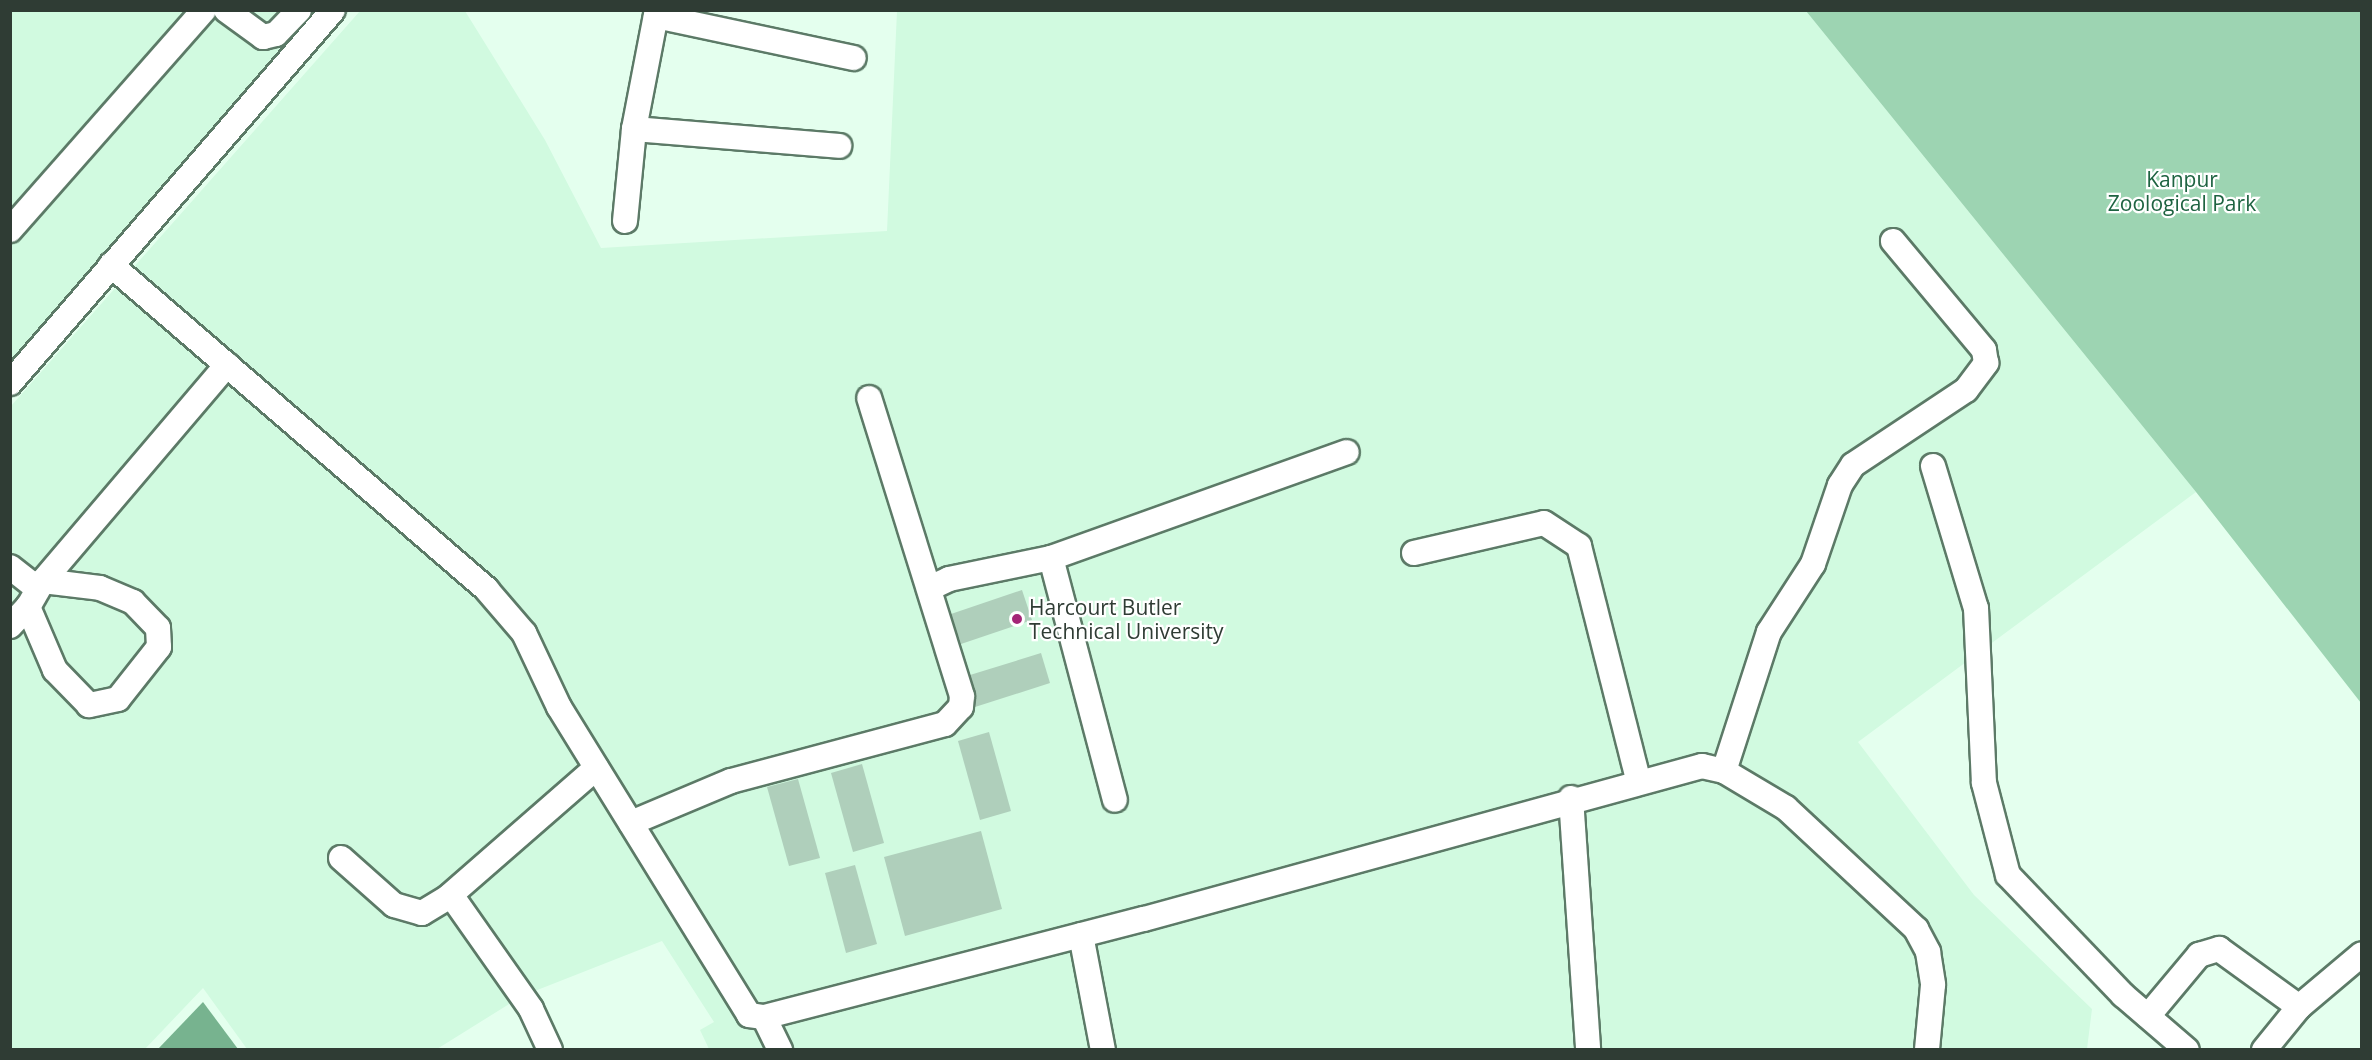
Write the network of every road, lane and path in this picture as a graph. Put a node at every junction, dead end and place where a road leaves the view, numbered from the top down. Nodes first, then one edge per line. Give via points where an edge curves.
1 (204, 10) edge
2 (226, 10) edge
3 (299, 10) edge
4 (333, 10) edge
5 (657, 13) edge
6 (854, 58) dead end
7 (634, 129) junction
8 (839, 146) dead end
9 (624, 221) dead end
10 (10, 230) edge
11 (1893, 241) dead end
12 (111, 265) junction
13 (227, 366) junction
14 (10, 383) edge
15 (869, 398) dead end
16 (1347, 452) dead end
17 (1933, 466) dead end
18 (1414, 553) dead end
19 (1051, 558) junction
20 (10, 567) edge
21 (930, 588) junction
22 (36, 592) junction
23 (10, 626) edge
24 (596, 768) junction
25 (1724, 771) junction
26 (1638, 780) junction
27 (1571, 798) junction
28 (1115, 800) dead end
29 (631, 823) junction
30 (341, 858) dead end
31 (451, 895) junction
32 (1081, 935) junction
33 (2361, 954) edge
34 (2299, 1007) junction
35 (2148, 1016) junction
36 (764, 1017) junction
37 (550, 1050) edge
38 (780, 1050) edge
39 (1102, 1050) edge
40 (1588, 1050) edge
41 (1927, 1050) edge
42 (2187, 1050) edge
43 (2264, 1050) edge

1 - 10 street
2 - 3 street via 263,37 276,34
4 - 12 street
5 - 6 street
5 - 7 street
7 - 8 street
7 - 9 street
11 - 25 street via 1984,350 1986,363 1966,390 1853,465 1840,485 1813,564 1769,632
12 - 13 street
12 - 14 street
13 - 22 street
13 - 24 street via 487,590 524,633
15 - 21 street
16 - 19 street
17 - 35 street via 1976,608 1984,783 2008,875
18 - 26 street via 1544,523 1579,546
19 - 21 street via 949,579
19 - 28 street
20 - 22 street
21 - 29 street via 962,696 953,719 731,781
22 - 22 street via 100,588 133,602 158,628 159,647 118,699 89,705 55,670
22 - 23 street
24 - 29 street
24 - 31 street
25 - 26 street via 1702,766
25 - 41 street via 1786,808 1916,929 1928,952 1933,985
26 - 27 street
27 - 32 street
27 - 40 street
29 - 36 street via 733,997 749,1015
30 - 31 street via 407,912 422,913
31 - 37 street via 531,1009
32 - 36 street
32 - 39 street
33 - 34 street
34 - 35 street via 2219,949 2199,955
34 - 43 street
35 - 42 street
36 - 38 street

